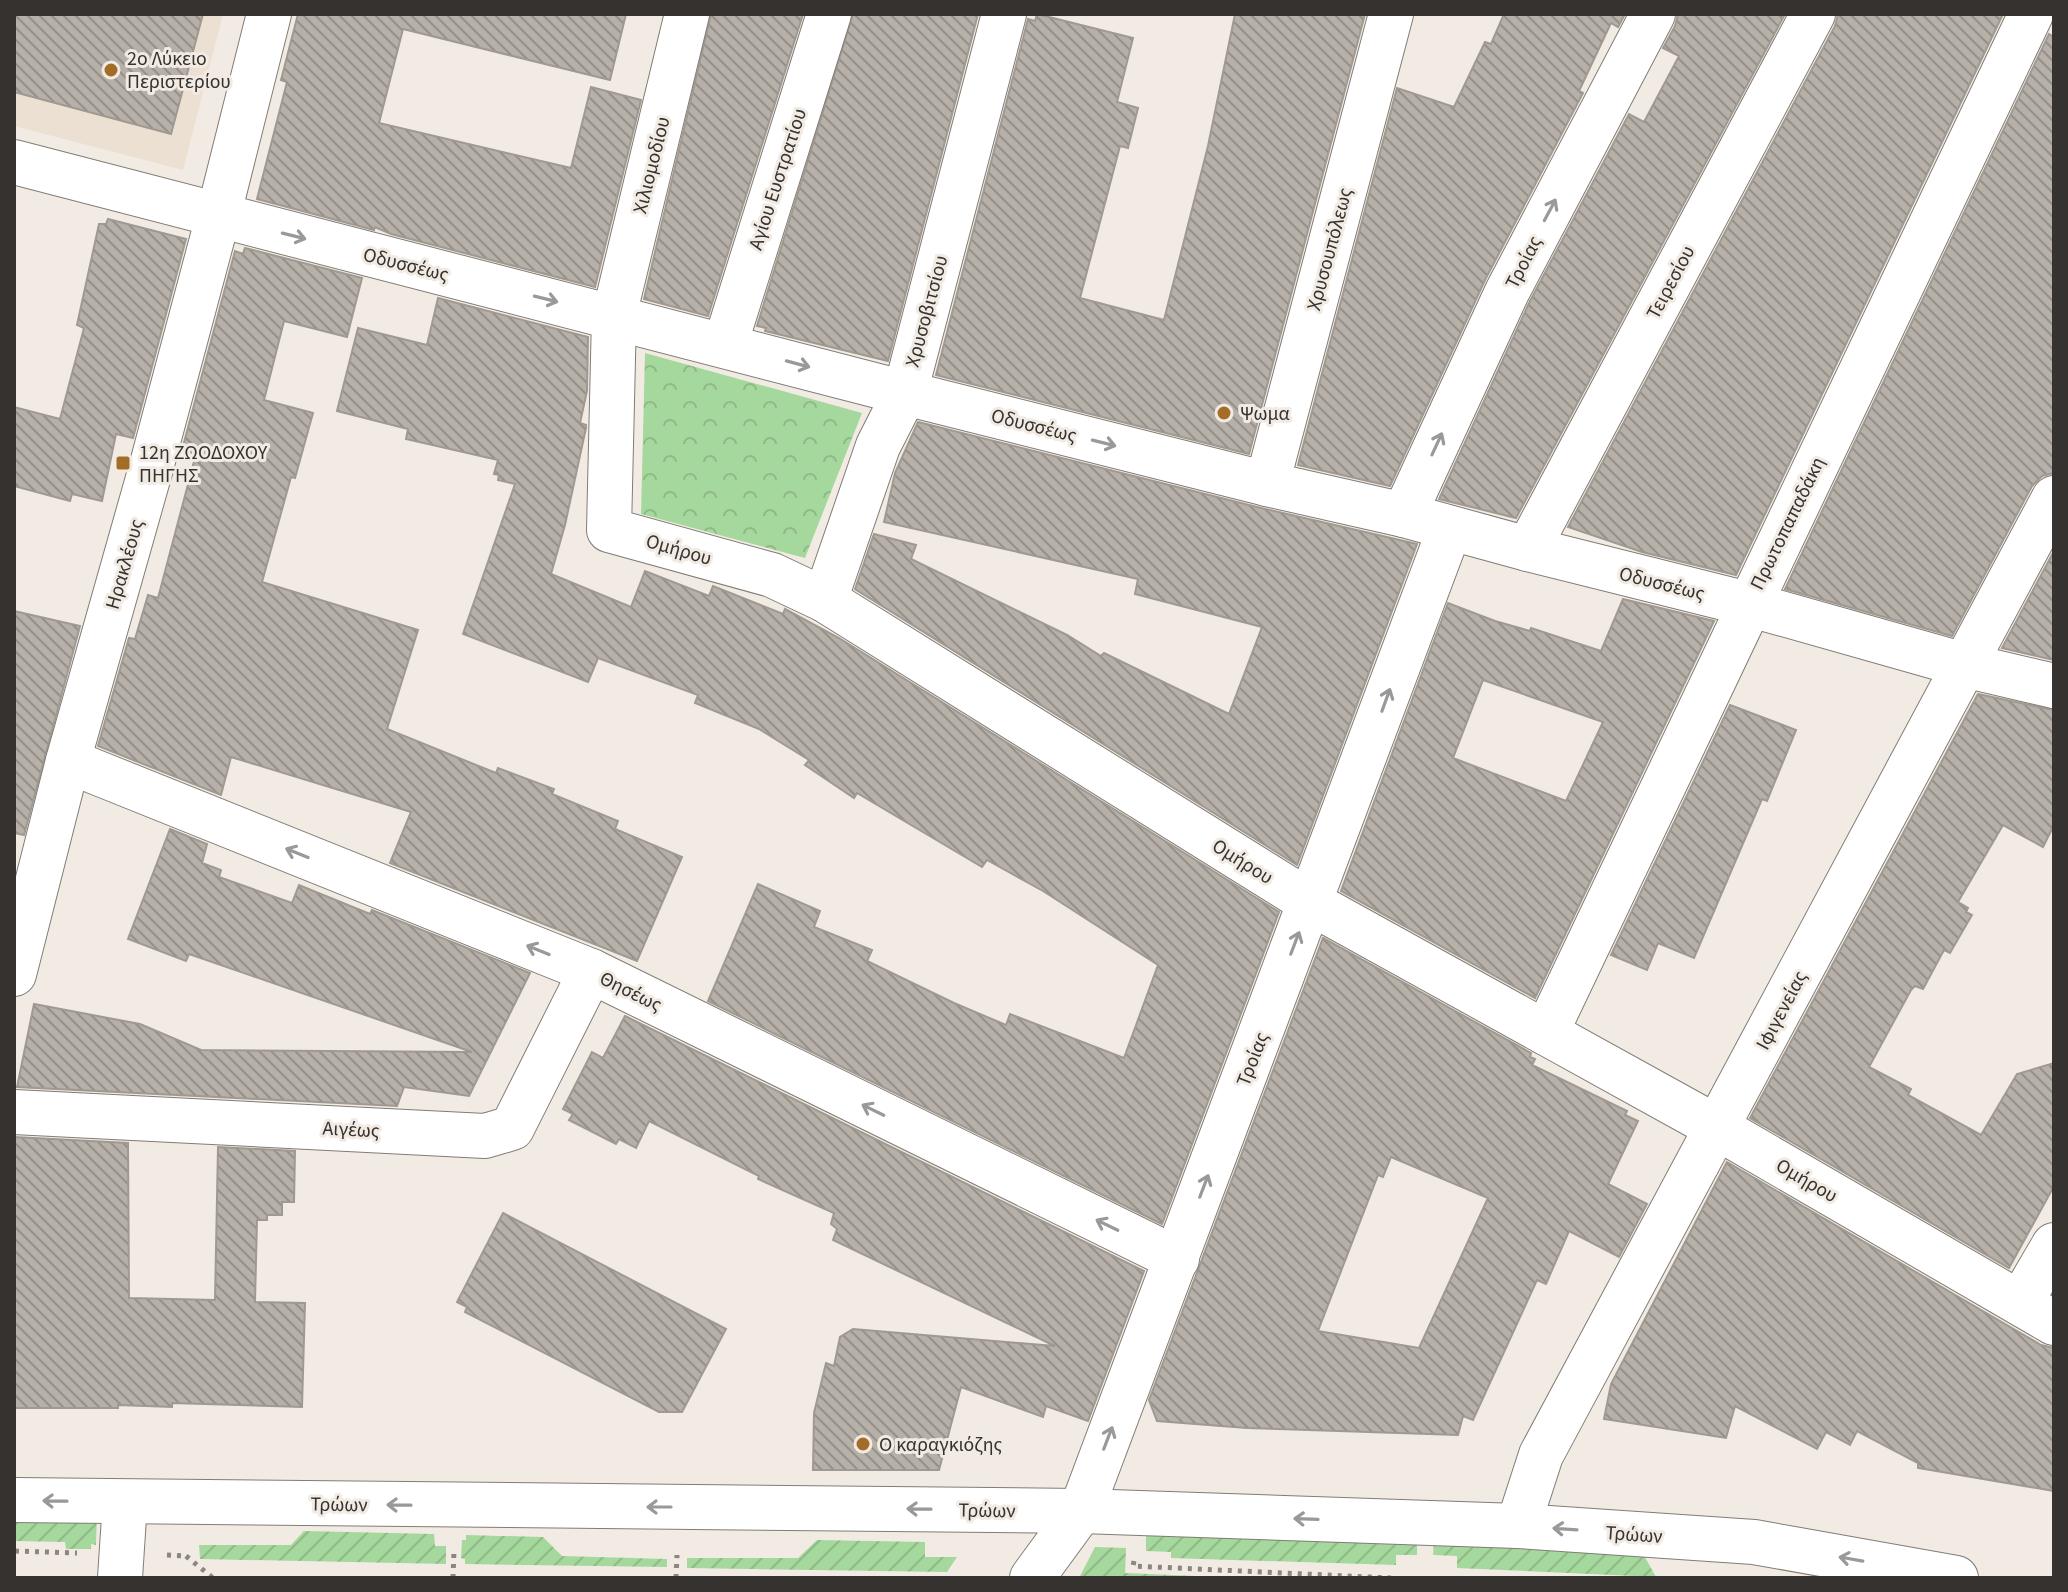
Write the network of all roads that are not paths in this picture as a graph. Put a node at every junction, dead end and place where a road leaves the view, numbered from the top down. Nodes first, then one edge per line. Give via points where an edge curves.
1 (269, 14) edge
2 (687, 14) edge
3 (829, 14) edge
4 (1004, 14) edge
5 (1391, 14) edge
6 (1653, 14) edge
7 (1813, 14) edge
8 (2031, 14) edge
9 (14, 162) edge
10 (218, 217) junction
11 (614, 316) junction
12 (725, 345) junction
13 (905, 393) junction
14 (1267, 484) junction
15 (2054, 498) edge
16 (1404, 515) junction
17 (1450, 528) junction
18 (1528, 549) junction
19 (825, 600) junction
20 (1748, 604) junction
21 (1964, 665) junction
22 (2054, 686) edge
23 (68, 761) junction
24 (1311, 903) junction
25 (591, 971) junction
26 (14, 974) edge
27 (1546, 1033) junction
28 (14, 1112) edge
29 (1718, 1128) junction
30 (2054, 1245) edge
31 (1177, 1259) junction
32 (2037, 1313) edge
33 (14, 1500) edge
34 (125, 1502) junction
35 (1081, 1511) junction
36 (1518, 1526) junction
37 (1748, 1560) edge
38 (120, 1578) edge
39 (1032, 1578) edge
40 (1956, 1578) edge

1 - 10 street, Ηρακλέους
2 - 11 street, Χιλιομοδίου
3 - 12 street, Αγίου Ευστρατίου
4 - 13 street, Χρυσοβιτσίου
5 - 14 street, Χρυσουπόλεως
16 -> 6 street, Τροίας via 1507,292
7 - 18 street, Τειρεσίου
8 - 20 street, Πρωτοπαπαδάκη
9 - 10 street, Οδυσσέως
10 -> 11 street, Οδυσσέως
10 - 23 street, Ηρακλέους
11 - 12 street, Οδυσσέως
11 - 19 street, Ομήρου via 609,530 772,575
12 -> 13 street, Οδυσσέως
13 -> 14 street, Οδυσσέως
13 - 19 street, Χρυσοβιτσίου via 878,446
14 - 16 street, Οδυσσέως
15 - 21 street, Ιφιγενείας
16 - 17 street, Οδυσσέως
17 - 18 street, Οδυσσέως
24 -> 17 street, Τροίας
18 - 20 street, Οδυσσέως
19 - 24 street, Ομήρου
20 - 21 street, Οδυσσέως
20 - 27 street, Πρωτοπαπαδάκη
21 - 22 street, Οδυσσέως
21 - 29 street, Ιφιγενείας
25 -> 23 street, Θησέως
23 - 26 street, Ηρακλέους
24 - 27 street, Ομήρου
31 -> 24 street, Τροίας
25 - 28 street, Αιγέως via 512,1128 485,1136
31 -> 25 street, Θησέως
27 - 29 street, Ομήρου
29 - 32 street, Ομήρου
29 - 36 street, Ιφιγενείας via 1541,1455
30 - 32 street
35 -> 31 street, Τροίας
34 -> 33 street, Τρώων
35 -> 34 street, Τρώων
34 - 38 street
36 -> 35 street, Τρώων
35 - 39 street, Τροίας
37 -> 36 street, Τρώων
40 -> 37 street, Τρώων

